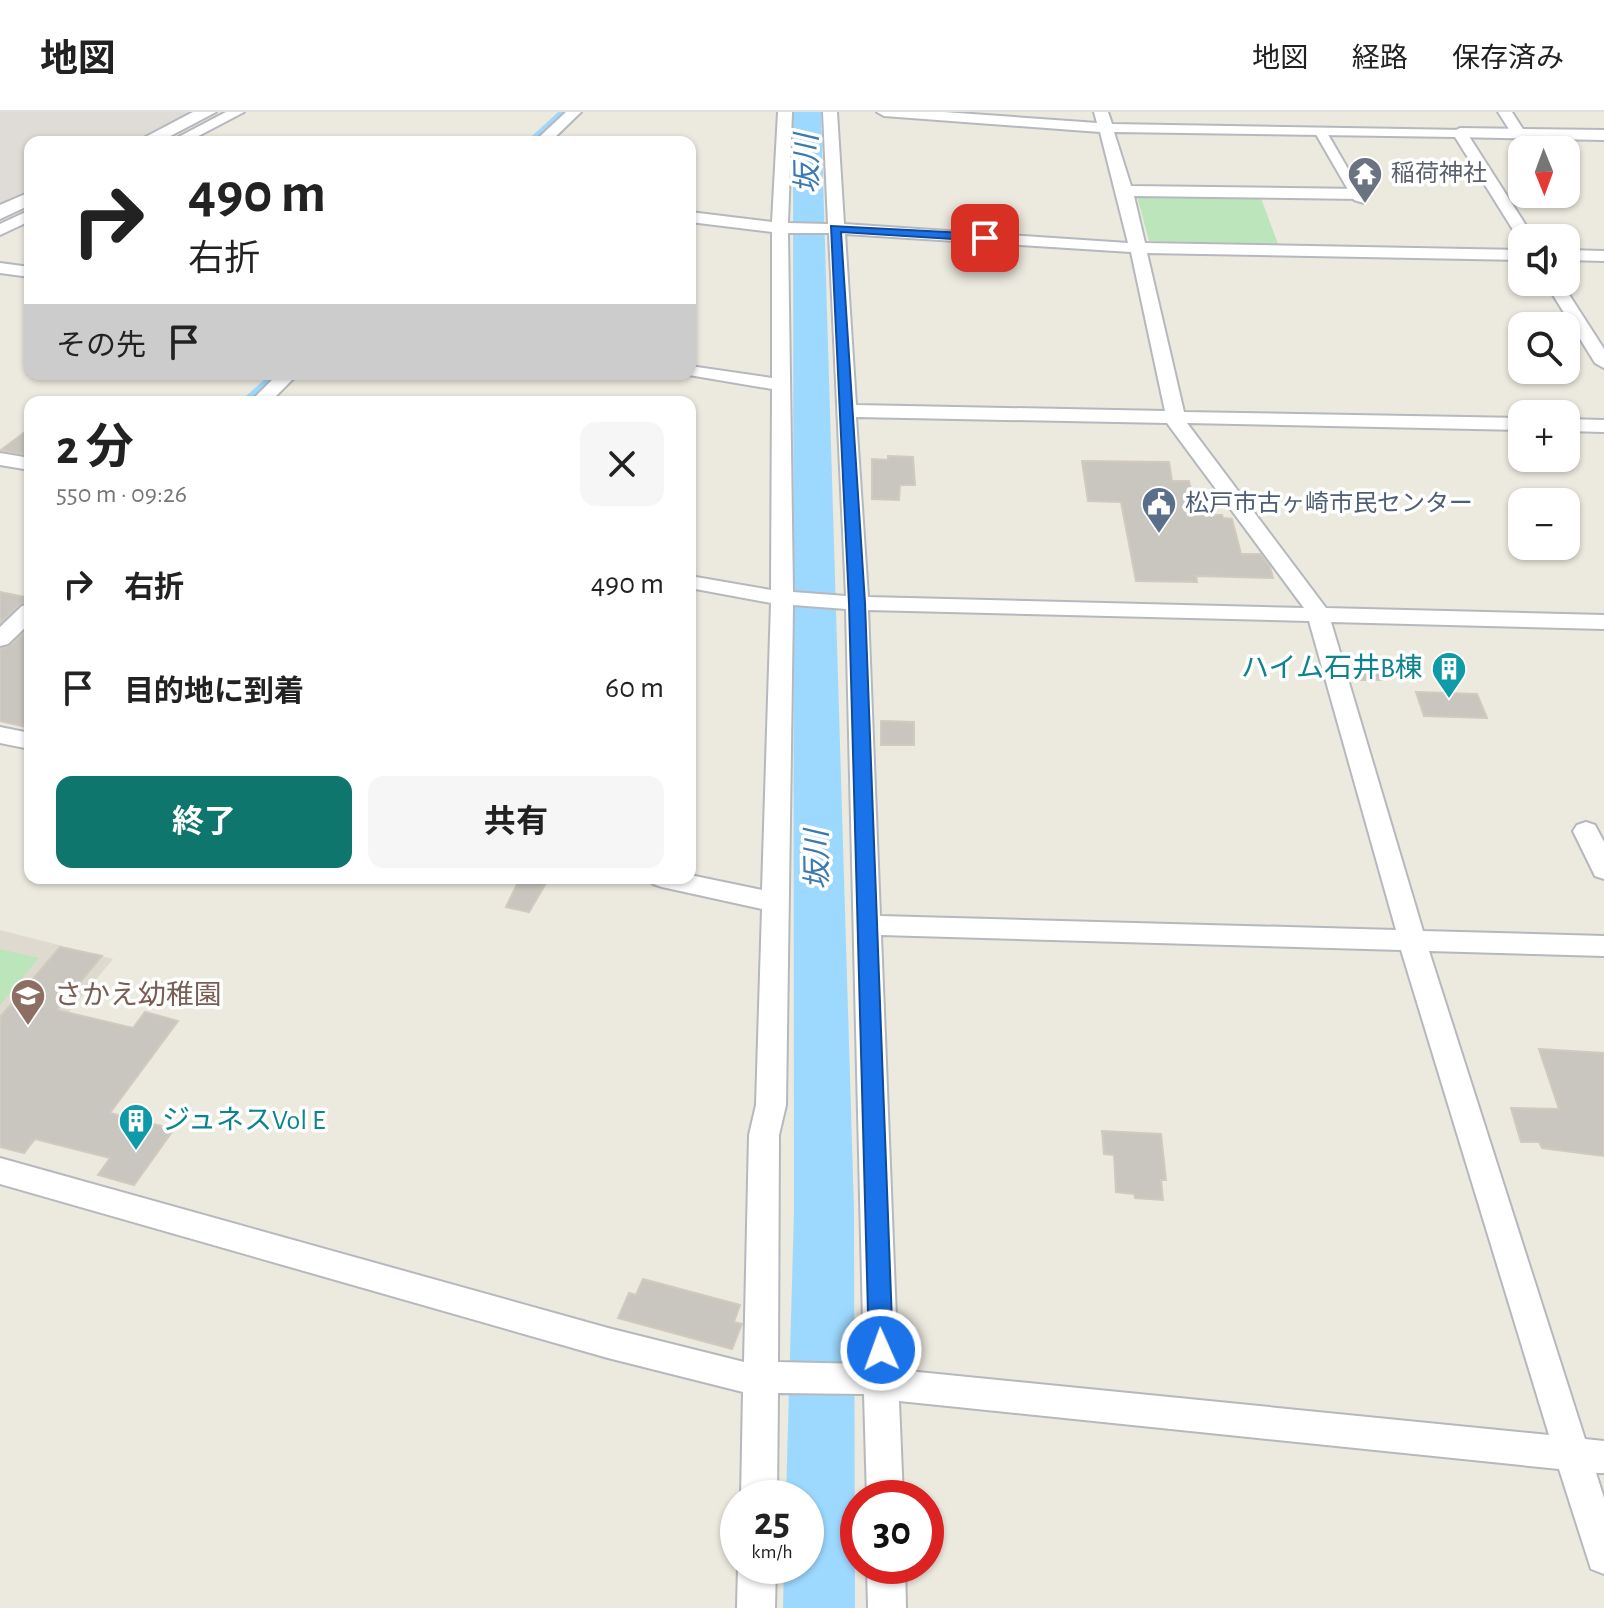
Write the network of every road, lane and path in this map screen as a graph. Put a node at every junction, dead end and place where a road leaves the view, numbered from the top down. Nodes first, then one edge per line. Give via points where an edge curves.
1 (207, 112) edge
2 (237, 112) edge
3 (574, 112) edge
4 (785, 112) edge
5 (830, 112) edge
6 (884, 112) edge
7 (1505, 112) edge
8 (1104, 120) edge
9 (1320, 131) junction
10 (1460, 133) junction
11 (1519, 134) junction
12 (1604, 135) edge
13 (157, 136) edge
14 (188, 136) edge
15 (548, 136) edge
16 (1125, 191) junction
17 (1359, 196) joint
18 (24, 201) edge
19 (0, 213) edge
20 (24, 218) edge
21 (696, 218) edge
22 (1517, 224) edge
23 (780, 228) junction
24 (835, 229) junction
25 (0, 230) edge
26 (1137, 248) junction
27 (1508, 255) edge
28 (1580, 255) edge
29 (1604, 256) edge
30 (0, 268) edge
31 (24, 271) edge
32 (1562, 296) edge
33 (1604, 363) edge
34 (696, 372) edge
35 (283, 380) edge
36 (782, 385) junction
37 (265, 396) edge
38 (847, 411) junction
39 (1175, 418) junction
40 (1508, 424) edge
41 (1580, 425) edge
42 (1604, 426) edge
43 (0, 459) edge
44 (24, 463) edge
45 (696, 583) edge
46 (786, 598) junction
47 (851, 602) junction
48 (1318, 615) junction
49 (24, 617) edge
50 (1604, 622) edge
51 (0, 639) edge
52 (1586, 831) dead end
53 (1604, 870) edge
54 (690, 884) edge
55 (774, 902) junction
56 (865, 925) junction
57 (1412, 940) junction
58 (1604, 946) edge
59 (0, 1171) edge
60 (762, 1377) junction
61 (882, 1381) junction
62 (1589, 1456) edge
63 (759, 1480) edge
64 (885, 1480) edge
65 (1604, 1556) edge
66 (757, 1584) edge
67 (886, 1584) edge
68 (756, 1608) edge
69 (887, 1608) edge

1 - 13 street
2 - 14 street
3 - 15 street
4 - 23 street
5 - 24 street
6 - 8 street
7 - 11 street
8 - 9 street
8 - 16 street
9 - 10 street
9 - 17 street
10 - 11 street
10 - 22 street
11 - 12 street
16 - 17 street
16 - 26 street
18 - 19 street
20 - 25 street
21 - 23 street
23 - 24 street
23 - 36 street
24 - 26 street
24 - 38 street
26 - 27 street
26 - 39 street
28 - 29 street
30 - 31 street
32 - 33 street
34 - 36 street
35 - 37 street
36 - 46 street
38 - 39 street
38 - 47 street
39 - 40 street
39 - 48 street
41 - 42 street
43 - 44 street
45 - 46 street
46 - 47 street
46 - 55 street
47 - 48 street
47 - 56 street
48 - 50 street
48 - 57 street
49 - 51 street
52 - 53 street
54 - 55 street
55 - 60 street via 771,1105 764,1135
56 - 57 street
56 - 61 street
57 - 58 street
57 - 62 street
59 - 60 street via 608,1343 743,1377
60 - 61 street
60 - 63 street
61 - 62 street via 919,1390
61 - 64 street
62 - 65 street
66 - 68 street
67 - 69 street

